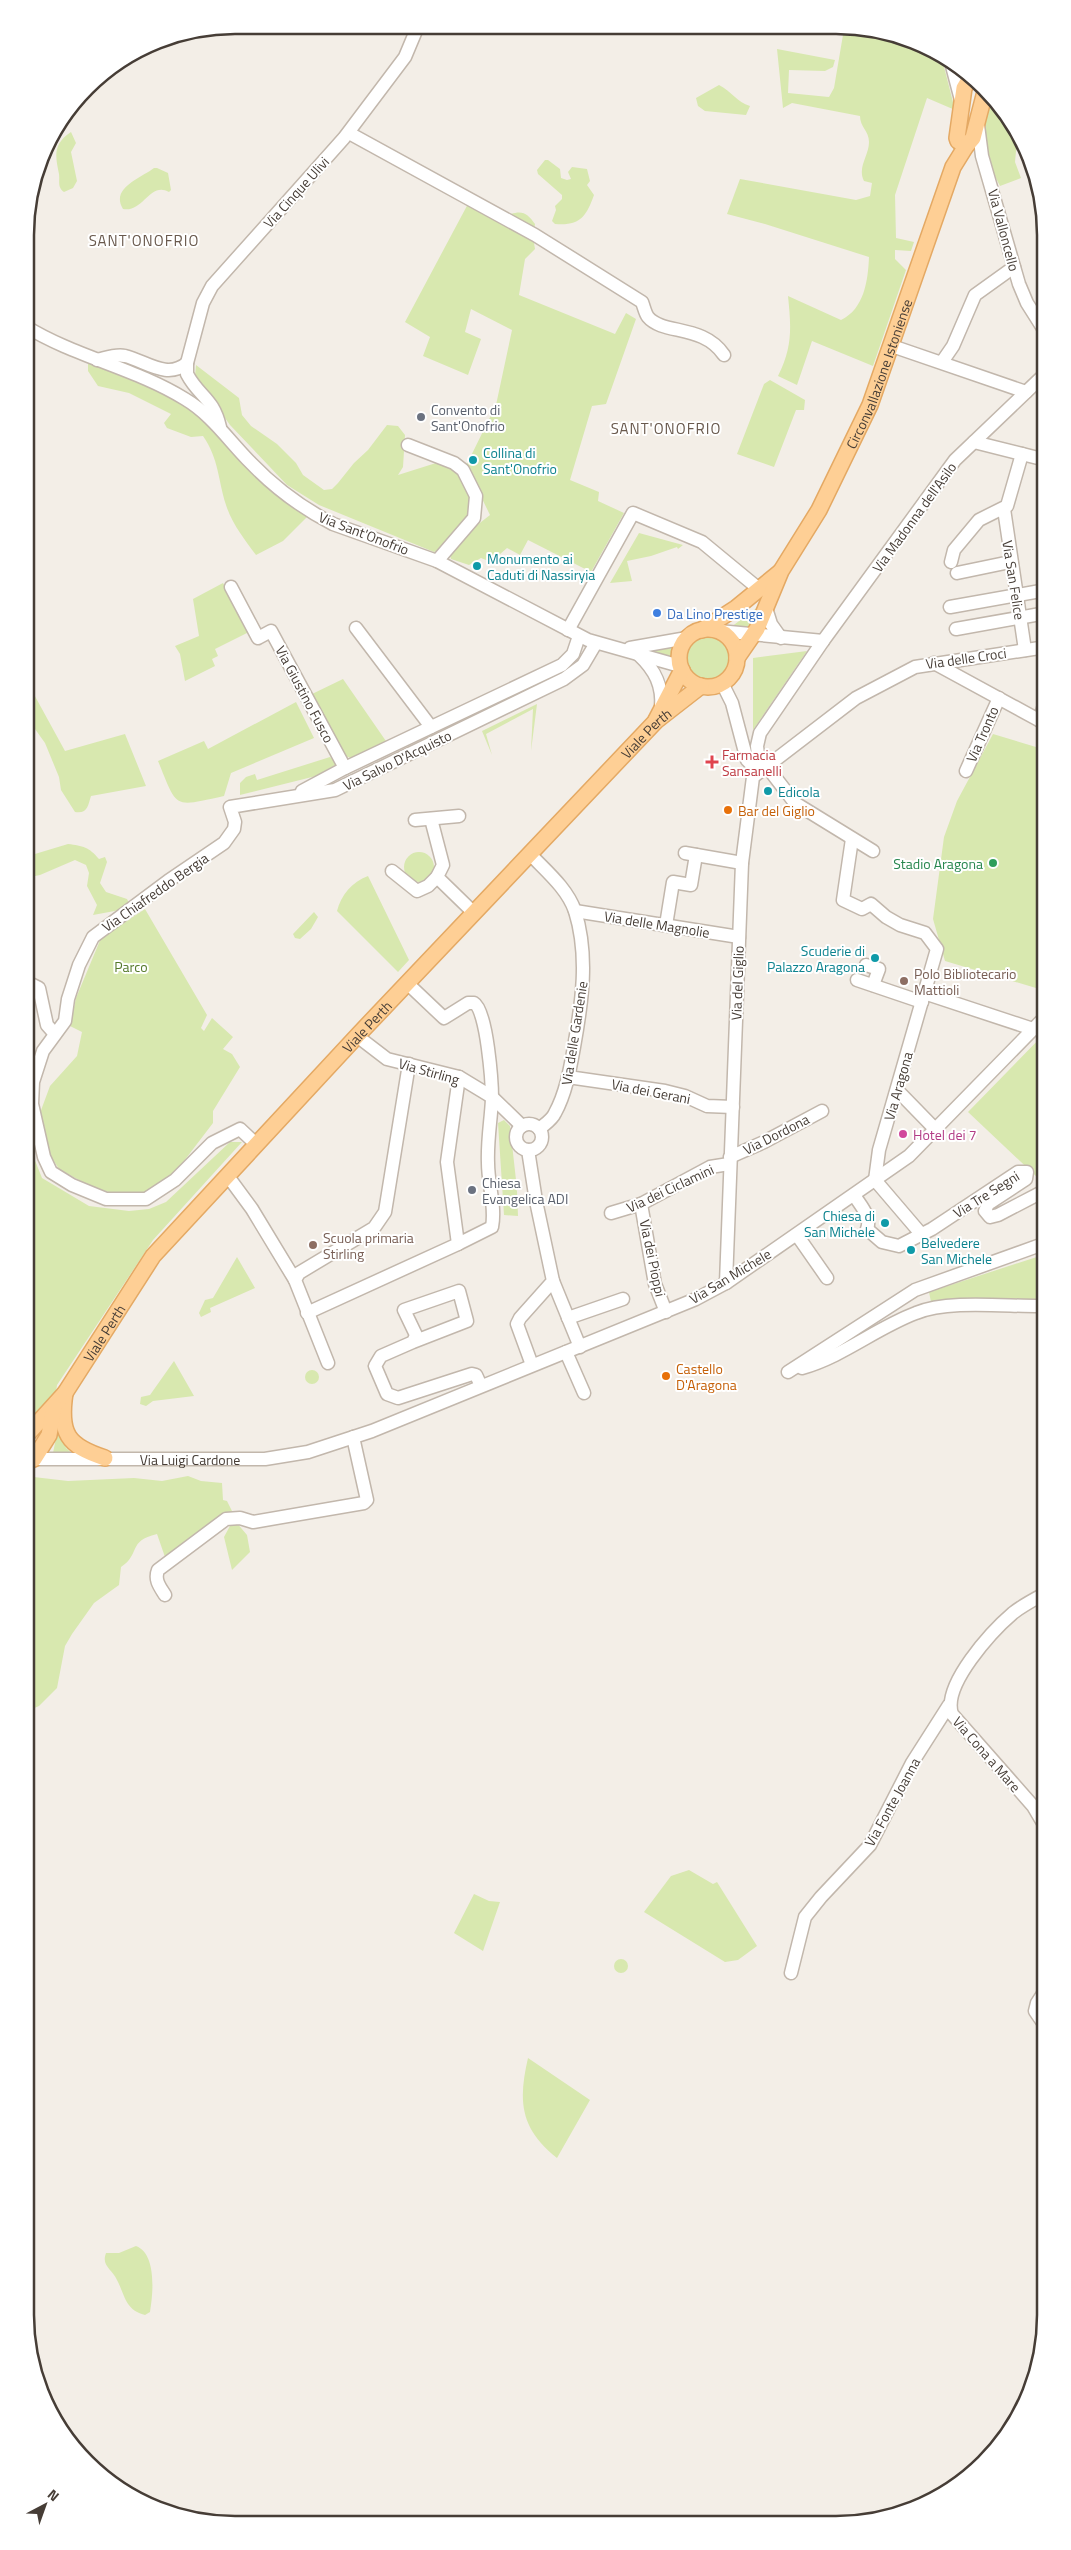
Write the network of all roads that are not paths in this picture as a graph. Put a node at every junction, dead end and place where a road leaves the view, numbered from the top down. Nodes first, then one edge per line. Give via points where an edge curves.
1 (415, 34) edge
2 (954, 72) edge
3 (968, 83) edge
4 (983, 98) edge
5 (962, 102) junction
6 (977, 123) junction
7 (349, 133) junction
8 (962, 142) junction
9 (1014, 267) junction
10 (1037, 311) edge
11 (34, 330) edge
12 (892, 346) junction
13 (724, 355) dead end
14 (98, 360) junction
15 (942, 362) junction
16 (187, 364) junction
17 (1037, 382) edge
18 (1026, 392) junction
19 (221, 430) junction
20 (974, 442) junction
21 (408, 445) dead end
22 (1022, 454) junction
23 (1037, 458) edge
24 (1004, 509) junction
25 (437, 561) junction
26 (1010, 562) junction
27 (781, 572) junction
28 (231, 587) dead end
29 (759, 590) junction
30 (1037, 592) edge
31 (1016, 595) junction
32 (950, 606) dead end
33 (766, 608) junction
34 (1037, 615) edge
35 (1020, 618) junction
36 (356, 628) dead end
37 (956, 629) dead end
38 (702, 630) junction
39 (719, 631) junction
40 (574, 633) junction
41 (754, 636) junction
42 (687, 638) junction
43 (781, 638) junction
44 (823, 641) junction
45 (596, 643) junction
46 (1037, 648) edge
47 (622, 649) junction
48 (1025, 650) junction
49 (638, 654) junction
50 (737, 658) junction
51 (934, 663) junction
52 (681, 668) junction
53 (722, 683) junction
54 (701, 686) junction
55 (999, 698) junction
56 (472, 708) junction
57 (734, 710) junction
58 (658, 715) junction
59 (478, 720) junction
60 (1037, 720) edge
61 (431, 727) junction
62 (760, 733) junction
63 (764, 763) junction
64 (344, 768) junction
65 (966, 771) dead end
66 (327, 785) junction
67 (459, 816) dead end
68 (431, 819) junction
69 (414, 820) dead end
70 (852, 839) junction
71 (873, 851) dead end
72 (530, 854) junction
73 (742, 863) junction
74 (392, 871) dead end
75 (437, 877) junction
76 (575, 911) junction
77 (474, 913) junction
78 (666, 926) junction
79 (739, 937) junction
80 (866, 965) dead end
81 (857, 980) dead end
82 (407, 983) junction
83 (34, 986) edge
84 (873, 986) junction
85 (923, 998) junction
86 (1037, 1025) edge
87 (1033, 1029) junction
88 (55, 1034) junction
89 (357, 1036) junction
90 (409, 1064) junction
91 (459, 1077) junction
92 (568, 1077) junction
93 (34, 1079) edge
94 (897, 1090) junction
95 (492, 1098) junction
96 (733, 1107) junction
97 (822, 1111) dead end
98 (522, 1126) junction
99 (539, 1129) junction
100 (34, 1130) edge
101 (936, 1130) junction
102 (256, 1144) junction
103 (528, 1150) junction
104 (730, 1161) junction
105 (227, 1175) junction
106 (875, 1180) junction
107 (854, 1195) junction
108 (1037, 1195) edge
109 (641, 1204) junction
110 (611, 1214) dead end
111 (796, 1235) junction
112 (922, 1235) junction
113 (458, 1244) junction
114 (1037, 1247) edge
115 (827, 1278) dead end
116 (294, 1280) junction
117 (553, 1282) junction
118 (726, 1283) junction
119 (623, 1299) dead end
120 (1037, 1306) edge
121 (666, 1312) junction
122 (307, 1313) junction
123 (568, 1318) junction
124 (413, 1342) junction
125 (580, 1347) junction
126 (566, 1352) junction
127 (328, 1363) dead end
128 (532, 1365) junction
129 (481, 1386) junction
130 (65, 1393) junction
131 (584, 1393) dead end
132 (54, 1406) junction
133 (36, 1426) joint
134 (352, 1437) junction
135 (34, 1438) edge
136 (34, 1454) edge
137 (105, 1458) junction
138 (34, 1459) edge
139 (165, 1595) dead end
140 (1037, 1598) edge
141 (949, 1705) junction
142 (1037, 1813) edge
143 (791, 1973) dead end

1 - 7 street, Via Cinque Ulivi via 405,57
2 - 5 street
3 - 5 main road, Circonvallazione Istoniense
4 - 6 main road, Circonvallazione Istoniense
5 - 8 main road, Circonvallazione Istoniense
6 - 8 main road, Circonvallazione Istoniense via 973,138
6 - 9 street, Via Valloncello via 982,156
7 - 13 street via 535,235 642,302 648,317 707,338
7 - 16 street, Via Cinque Ulivi via 212,286 203,303
8 - 12 main road, Circonvallazione Istoniense
9 - 10 street, Via Valloncello via 1023,293
9 - 15 street via 975,295 953,346
11 - 14 street, Via Sant'Onofrio
12 - 15 street
12 - 27 main road, Circonvallazione Istoniense via 853,442 812,524
14 - 16 street via 125,356 173,371
14 - 19 street, Via Sant'Onofrio via 186,399
15 - 18 street
16 - 19 street via 187,374 210,401
17 - 18 street, Via Madonna dell'Asilo
18 - 20 street, Via Madonna dell'Asilo
19 - 25 street, Via Sant'Onofrio via 258,469 301,506 333,524
20 - 22 street
20 - 44 street, Via Madonna dell'Asilo via 956,460
21 - 25 street via 459,466 476,496 474,518
22 - 23 street
22 - 24 street via 1009,502
24 - 26 street, Via San Felice
24 - 26 street via 979,520 954,550 954,567
25 - 40 street, Via Sant'Onofrio
26 - 31 street, Via San Felice
27 - 29 main road, Circonvallazione Istoniense
27 - 33 main road, Circonvallazione Istoniense
28 - 64 street, Via Giustino Fusco via 258,638 271,631
29 - 38 main road, Circonvallazione Istoniense
29 - 40 street, Via Salvo D'Acquisto via 702,542 633,513
30 - 31 street
31 - 32 street
31 - 35 street, Via San Felice
33 - 41 main road, Circonvallazione Istoniense
33 - 43 street via 771,624
34 - 35 street
35 - 37 street
35 - 48 street, Via San Felice
36 - 61 street
38 - 39 main road
38 - 42 main road
39 - 41 street
39 - 50 main road via 732,642
40 - 45 street, Via Sant'Onofrio
40 - 56 street, Via Salvo D'Acquisto via 573,654 562,665
41 - 43 street
41 - 50 main road, Circonvallazione Istoniense
42 - 47 street, Via Sant'Onofrio
42 - 52 main road via 680,651
43 - 44 street
44 - 62 street
45 - 47 street, Via Sant'Onofrio
45 - 59 street, Via Salvo D'Acquisto via 588,659 573,674
46 - 48 street, Via delle Croci
47 - 49 street, Via Sant'Onofrio
48 - 51 street, Via delle Croci
49 - 52 street, Via Sant'Onofrio
49 - 58 street via 654,670 660,687
50 - 53 main road via 733,673
51 - 55 street
51 - 63 street, Via delle Croci via 915,667 856,698
52 - 54 main road via 686,677
52 - 58 main road, Viale Perth
53 - 54 main road
53 - 57 street
54 - 58 main road, Viale Perth
55 - 60 street
55 - 65 street, Via Tronto
56 - 59 street
56 - 61 street, Via Salvo D'Acquisto
57 - 62 street via 752,733
57 - 63 street via 747,760 754,767
58 - 72 main road, Viale Perth
59 - 66 street, Via Salvo D'Acquisto via 335,790
61 - 64 street, Via Salvo D'Acquisto
62 - 63 street via 757,746
63 - 70 street via 795,803
63 - 73 street, Via del Giglio via 753,778
64 - 66 street, Via Salvo D'Acquisto
66 - 88 street, Via Chiafreddo Bergia via 288,798 230,807 234,829 224,843 93,937 79,965 65,1021
67 - 68 street
68 - 69 street
68 - 75 street via 442,864
70 - 71 street
70 - 85 street, Via Aragona via 842,900 862,908 871,904 886,917 925,932 937,949
72 - 76 street, Via delle Gardenie via 560,885
72 - 77 main road, Viale Perth
73 - 78 street via 691,854 691,885 673,882
73 - 79 street, Via del Giglio
74 - 75 street via 417,891
75 - 77 street
76 - 78 street, Via delle Magnolie
76 - 92 street, Via delle Gardenie via 583,961 583,988
77 - 82 main road, Viale Perth
78 - 79 street, Via delle Magnolie
79 - 96 street, Via del Giglio
80 - 84 street via 879,969
81 - 84 street
82 - 89 main road, Viale Perth
82 - 95 street via 444,1018 468,1003 478,1005
83 - 88 street via 38,988 47,1025
84 - 85 street
85 - 87 street
85 - 94 street, Via Aragona
86 - 87 street, Via San Michele
87 - 101 street, Via San Michele
88 - 93 street, Via Chiafreddo Bergia via 43,1051
89 - 90 street, Via Stirling via 387,1059
89 - 102 main road, Viale Perth
90 - 91 street, Via Stirling
90 - 116 street via 385,1212 381,1220 374,1228
91 - 95 street, Via Stirling
91 - 113 street via 447,1162
92 - 96 street, Via dei Gerani via 665,1091 707,1106
92 - 99 street, Via delle Gardenie via 554,1115
94 - 101 street
94 - 106 street, Via Aragona via 879,1150
95 - 98 street, Via Stirling
95 - 113 street via 487,1150 494,1217 492,1228
96 - 104 street, Via del Giglio
97 - 104 street, Via Dordona
98 - 99 street via 531,1124
98 - 103 street via 516,1140 520,1147
99 - 103 street via 542,1137 539,1145
100 - 102 street, Via Chiafreddo Bergia via 51,1172 106,1199 146,1200 175,1180 212,1143 240,1129
101 - 106 street, Via San Michele via 909,1156
102 - 105 main road, Viale Perth
103 - 117 street
104 - 109 street, Via dei Ciclamini via 710,1167
104 - 118 street, Via del Giglio
105 - 116 street via 252,1209
105 - 130 main road, Viale Perth via 153,1256
106 - 107 street, Via San Michele
106 - 112 street
107 - 111 street, Via San Michele
107 - 112 street via 870,1221 867,1229 882,1242 899,1246
108 - 112 street, Via Tre Segni via 998,1215 987,1214 988,1204 1026,1179 1027,1172 1018,1172
109 - 110 street, Via dei Ciclamini
109 - 121 street, Via dei Pioppi via 655,1284
111 - 115 street
111 - 118 street, Via San Michele
113 - 122 street
114 - 120 street via 915,1290 788,1372 826,1362 916,1312 957,1306
116 - 122 street
117 - 123 street
117 - 128 street via 517,1324
118 - 121 street, Via San Michele
119 - 123 street
121 - 125 street, Via San Michele
122 - 127 street
123 - 125 street
124 - 124 street via 416,1335 404,1310 459,1291 467,1320
124 - 129 street via 376,1361 375,1366 387,1394 403,1398 472,1374 476,1375
125 - 126 street, Via San Michele
126 - 128 street, Via San Michele
126 - 131 street
128 - 129 street, Via San Michele
129 - 134 street, Via San Michele
130 - 132 main road, Viale Perth
130 - 137 main road, Viale Perth via 62,1415 73,1443 84,1451
132 - 133 main road, Viale Perth
132 - 136 main road via 49,1435
133 - 135 main road
134 - 137 street, Via Luigi Cardone via 308,1452 266,1459
134 - 139 street via 366,1492 364,1503 253,1522 240,1518 226,1519 158,1570 158,1583
137 - 138 street, Via Luigi Cardone
140 - 141 street, Via Cona a Mare via 1014,1612 985,1642 962,1675
141 - 142 street, Via Cona a Mare via 952,1714
141 - 143 street, Via Fonte Joanna via 912,1763 870,1845 805,1917

